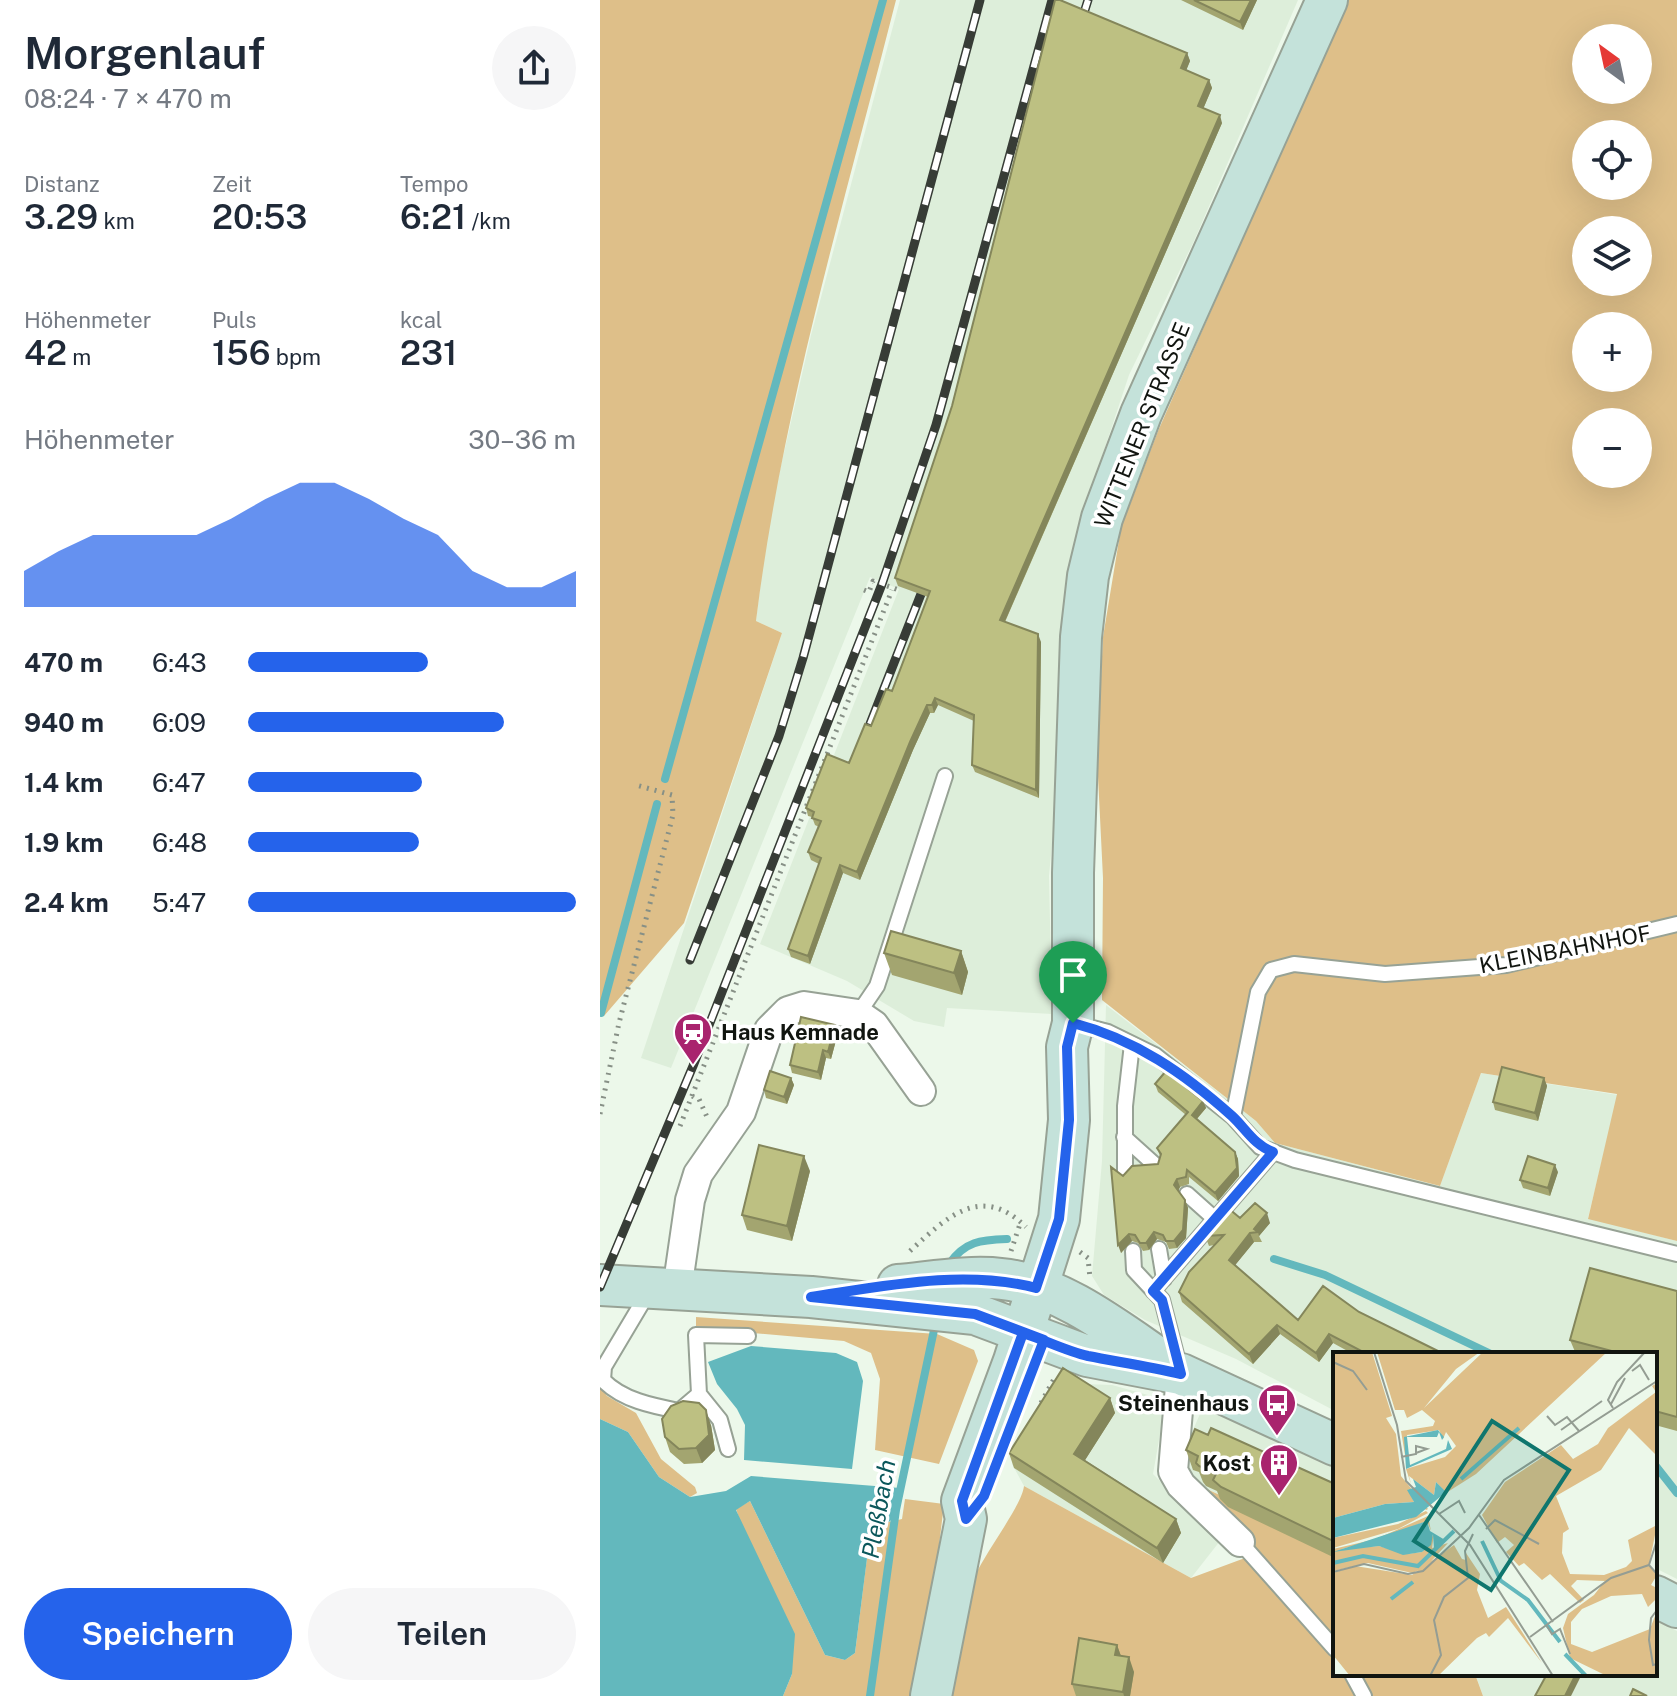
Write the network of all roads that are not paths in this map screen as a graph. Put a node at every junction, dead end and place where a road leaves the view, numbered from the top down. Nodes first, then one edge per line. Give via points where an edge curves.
1 (1327, 0) edge
2 (945, 776) dead end
3 (1677, 924) edge
4 (858, 1014) junction
5 (1073, 1023) junction
6 (1132, 1044) junction
7 (921, 1091) dead end
8 (1233, 1117) junction
9 (1124, 1137) junction
10 (1273, 1152) junction
11 (1149, 1164) edge
12 (1125, 1174) edge
13 (1187, 1194) dead end
14 (1215, 1219) junction
15 (1159, 1249) dead end
16 (1133, 1251) dead end
17 (1677, 1254) edge
18 (1164, 1279) junction
19 (600, 1285) edge
20 (663, 1290) junction
21 (1047, 1292) junction
22 (1158, 1296) junction
23 (811, 1297) junction
24 (748, 1336) dead end
25 (1041, 1350) junction
26 (1181, 1374) junction
27 (699, 1394) junction
28 (1333, 1444) edge
29 (728, 1449) dead end
30 (1240, 1542) joint
31 (1657, 1597) edge
32 (1677, 1607) edge
33 (1333, 1647) edge
34 (1353, 1676) edge
35 (931, 1696) edge
36 (1364, 1696) edge

1 - 5 main road, WITTENER STRASSE via 1141,414 1102,518 1081,637
2 - 4 lane via 877,986
3 - 8 lane, KLEINBAHNHOF via 1506,965 1385,974 1294,964 1271,970 1258,992
4 - 7 street via 874,1025
4 - 20 street via 804,1006 788,1011 769,1030 741,1112 698,1174
5 - 6 lane
5 - 21 main road, WITTENER STRASSE via 1067,1047 1069,1120
6 - 8 lane via 1155,1055
6 - 9 lane
8 - 10 lane via 1260,1147
9 - 11 lane
9 - 12 lane
10 - 14 lane
10 - 17 lane
13 - 14 lane
14 - 18 lane
15 - 18 lane
16 - 22 lane via 1134,1270
18 - 22 lane
19 - 20 main road
20 - 23 main road
20 - 27 lane via 604,1367 603,1380 613,1390 653,1407 679,1411
21 - 23 main road via 1002,1279 883,1286
21 - 25 main road, WITTENER STRASSE
21 - 26 main road via 1122,1333
22 - 26 lane
23 - 25 main road via 975,1314
24 - 27 lane via 696,1335
25 - 26 main road
25 - 35 main road, WITTENER STRASSE via 962,1501 966,1519
26 - 28 main road
26 - 30 street via 1173,1471
27 - 29 lane via 720,1420
30 - 33 lane
31 - 32 main road
34 - 36 lane

